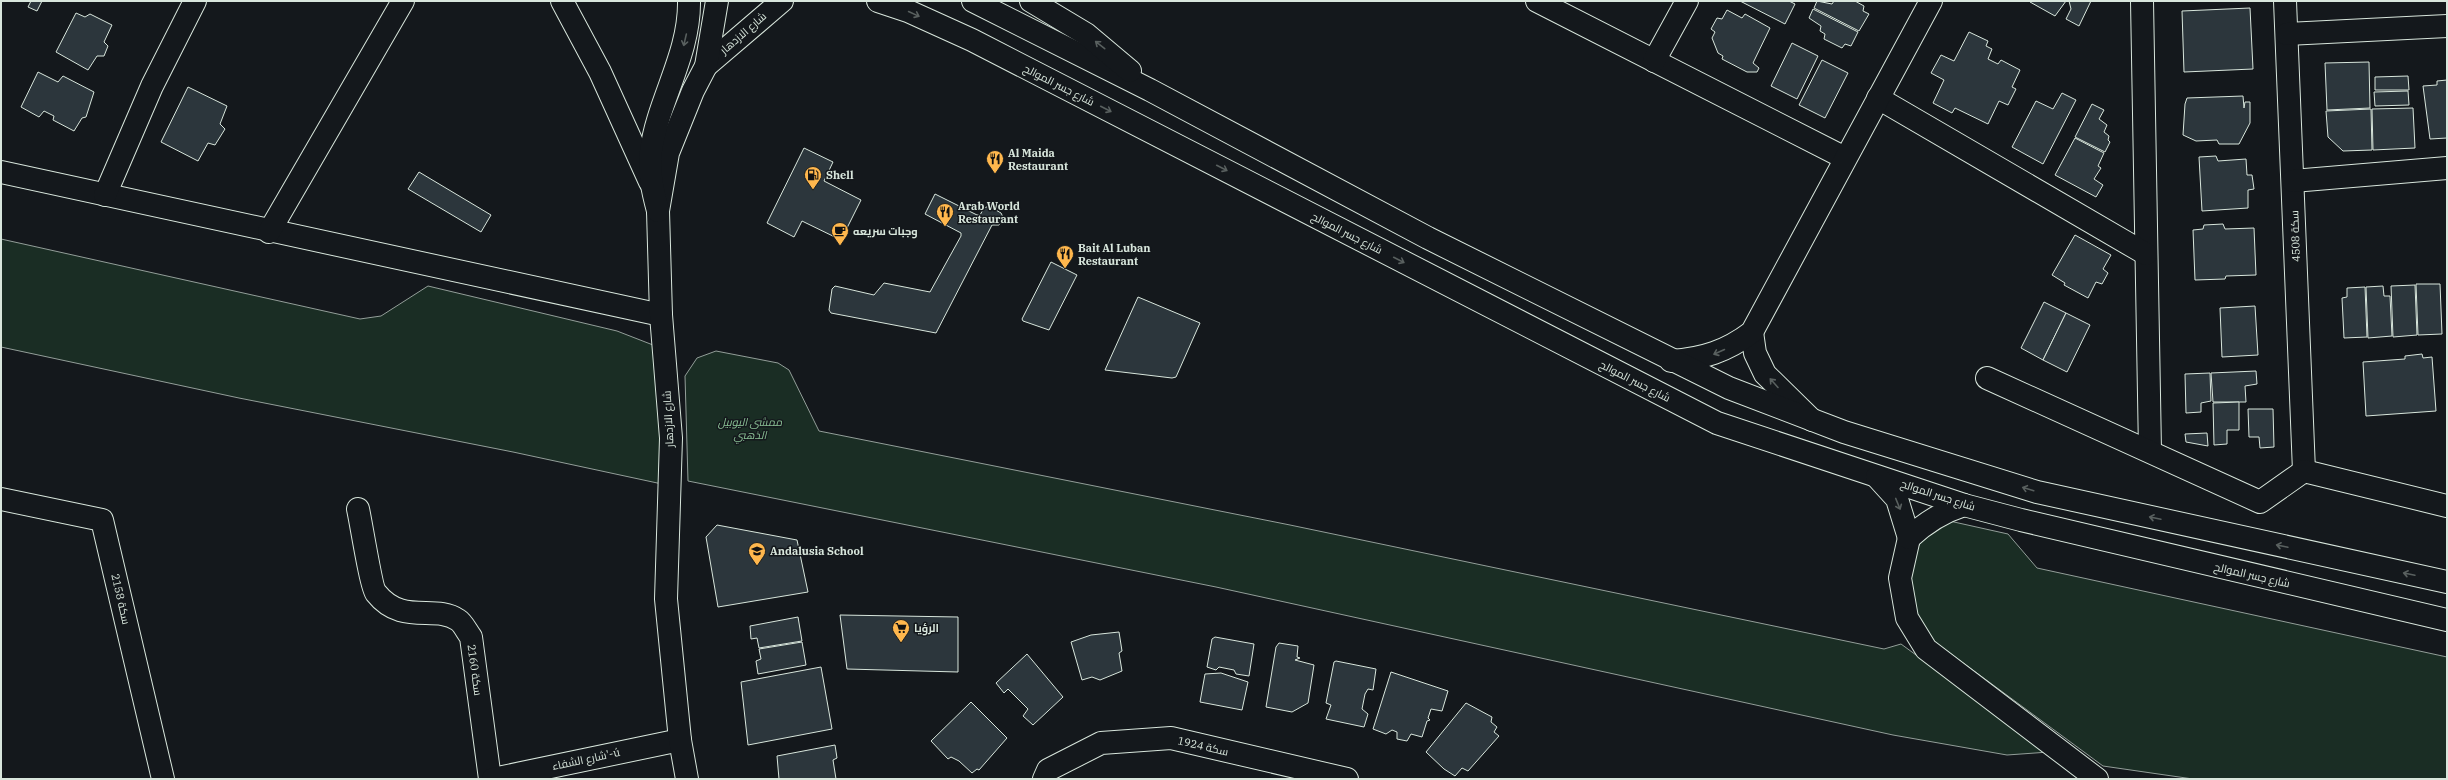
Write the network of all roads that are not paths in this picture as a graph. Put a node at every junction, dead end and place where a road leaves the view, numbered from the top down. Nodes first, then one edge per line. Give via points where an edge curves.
1 (195, 1) edge
2 (403, 1) edge
3 (562, 1) edge
4 (689, 1) edge
5 (717, 1) edge
6 (782, 1) edge
7 (878, 1) edge
8 (972, 1) edge
9 (1031, 1) edge
10 (1537, 1) edge
11 (1687, 1) edge
12 (1931, 1) edge
13 (2142, 1) edge
14 (2285, 1) edge
15 (2447, 26) edge
16 (2287, 34) junction
17 (1654, 61) junction
18 (706, 66) junction
19 (1150, 90) junction
20 (1878, 98) junction
21 (1845, 158) junction
22 (2447, 168) edge
23 (1, 172) edge
24 (2293, 181) junction
25 (650, 182) junction
26 (105, 195) junction
27 (658, 211) junction
28 (269, 232) junction
29 (2146, 254) junction
30 (661, 315) junction
31 (1752, 332) junction
32 (1672, 361) junction
33 (1987, 378) dead end
34 (1812, 420) junction
35 (2150, 451) junction
36 (2304, 471) junction
37 (1876, 476) junction
38 (1, 499) edge
39 (1964, 505) junction
40 (2447, 506) edge
41 (358, 509) dead end
42 (1909, 538) junction
43 (2447, 582) edge
44 (2447, 620) edge
45 (680, 740) junction
46 (163, 779) edge
47 (490, 779) edge
48 (493, 779) edge
49 (687, 779) edge
50 (1044, 779) edge
51 (1347, 779) edge
52 (2097, 779) edge

1 - 26 street via 152,86
2 - 28 street
3 - 25 street via 600,72
4 -> 25 street via 689,20 682,52 650,151
5 - 18 street, شارع الازدهار
6 - 18 street, شارع الازدهار
7 -> 37 street, شارع جسر الموالح via 908,11 972,40 1717,423
8 - 19 street
19 -> 9 street via 1120,60 1086,34
10 - 17 street
11 - 17 street
12 - 20 street
13 - 29 street
14 - 16 street, سكة 4508
15 - 16 street
16 - 24 street, سكة 4508
17 - 21 street
18 - 27 street, شارع الازدهار via 692,91 668,153
19 - 32 street via 1428,238
20 - 21 street
20 - 29 street
21 - 31 street
22 - 24 street
23 - 26 street
24 - 36 street, سكة 4508
25 - 27 street
26 - 28 street
27 - 30 street, شارع الازدهار
28 - 30 street
29 - 35 street
30 - 45 street, شارع الازدهار via 670,438 666,599
31 -> 32 street via 1715,355
34 -> 31 street via 1766,374 1755,353
32 - 34 street via 1729,388
33 - 35 street
43 -> 34 street via 2037,492
35 - 36 street via 2260,502
36 - 40 street
37 - 39 street, شارع جسر الموالح
37 -> 42 street via 1897,499
38 - 46 street, سكة 2158 via 102,520
39 - 42 street via 1925,523
39 - 44 street, شارع جسر الموالح
41 - 47 street, سكة 2160 via 375,592 390,606 413,614 443,614 458,620 471,637
42 - 52 street via 1900,578 1907,618 1926,649
45 - 48 street, شارع الشفاء'-ú
45 - 49 street, شارع الازدهار
50 - 51 street, سكة 1924 via 1048,770 1101,743 1172,738

